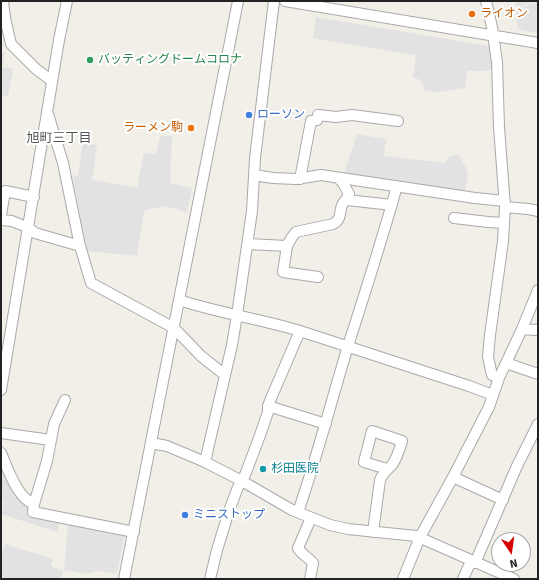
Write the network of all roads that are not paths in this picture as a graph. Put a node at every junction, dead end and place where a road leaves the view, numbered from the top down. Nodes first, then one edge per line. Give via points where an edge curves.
1 (3, 1) edge
2 (67, 1) edge
3 (238, 1) edge
4 (274, 1) edge
5 (285, 1) edge
6 (486, 1) edge
7 (493, 36) junction
8 (538, 43) edge
9 (52, 81) junction
10 (48, 112) junction
11 (398, 121) dead end
12 (254, 175) junction
13 (338, 178) junction
14 (300, 179) junction
15 (397, 186) junction
16 (34, 197) junction
17 (347, 200) junction
18 (505, 204) junction
19 (392, 205) junction
20 (538, 211) edge
21 (1, 215) edge
22 (454, 218) dead end
23 (1, 220) edge
24 (504, 223) junction
25 (29, 228) junction
26 (248, 244) junction
27 (80, 246) junction
28 (287, 246) junction
29 (318, 277) dead end
30 (538, 290) edge
31 (179, 300) junction
32 (237, 315) junction
33 (174, 328) junction
34 (522, 329) junction
35 (538, 329) edge
36 (300, 331) junction
37 (348, 348) junction
38 (506, 363) junction
39 (538, 374) edge
40 (225, 375) junction
41 (499, 378) junction
42 (1, 390) edge
43 (493, 396) junction
44 (65, 400) dead end
45 (268, 406) junction
46 (326, 424) junction
47 (538, 424) edge
48 (1, 433) edge
49 (51, 440) junction
50 (152, 443) junction
51 (1, 453) edge
52 (205, 462) junction
53 (387, 469) dead end
54 (454, 477) junction
55 (242, 480) junction
56 (503, 500) junction
57 (34, 504) junction
58 (298, 512) junction
59 (311, 518) junction
60 (134, 532) junction
61 (373, 532) junction
62 (420, 538) junction
63 (473, 562) junction
64 (509, 578) edge
65 (124, 579) edge
66 (210, 579) edge
67 (310, 579) edge
68 (403, 579) edge
69 (463, 579) edge

1 - 9 street via 11,44
2 - 9 street
3 - 31 street
4 - 12 street
5 - 7 street
6 - 7 street
7 - 8 street
7 - 18 street via 497,62
9 - 10 street
10 - 16 street
10 - 27 street via 63,163
11 - 14 street via 352,115 318,115 317,120 312,121
12 - 14 street
12 - 26 street
13 - 14 street via 321,175
13 - 15 street
13 - 17 street via 344,183 349,194
15 - 18 street
15 - 19 street
16 - 21 street via 5,191
16 - 25 street
17 - 19 street
17 - 28 street via 343,203 337,222 296,232
18 - 20 street
18 - 24 street
19 - 37 street
22 - 24 street
23 - 25 street via 12,221
24 - 41 street via 488,357 492,375
25 - 27 street via 35,234
25 - 42 street
26 - 28 street
26 - 32 street
27 - 33 street via 91,283
28 - 29 street via 283,272
30 - 34 street
31 - 32 street
31 - 33 street
32 - 36 street
32 - 40 street
33 - 40 street via 200,356
33 - 50 street
34 - 35 street
34 - 38 street
36 - 37 street
36 - 45 street
37 - 43 street
37 - 46 street
38 - 39 street
38 - 41 street
40 - 52 street
41 - 43 street
43 - 54 street
44 - 49 street via 54,424
45 - 46 street
45 - 55 street via 259,438
46 - 58 street
47 - 56 street
48 - 49 street
49 - 57 street
50 - 52 street via 167,446
50 - 60 street
51 - 57 street via 18,490 28,502
52 - 55 street
53 - 61 street via 380,480
54 - 56 street
54 - 62 street
55 - 58 street
55 - 66 street via 229,511
56 - 63 street
57 - 60 street via 33,512
58 - 59 street
59 - 61 street via 336,526
59 - 67 street via 298,548 301,554 313,563
60 - 65 street
61 - 62 street
62 - 63 street
62 - 68 street
63 - 64 street
63 - 69 street

